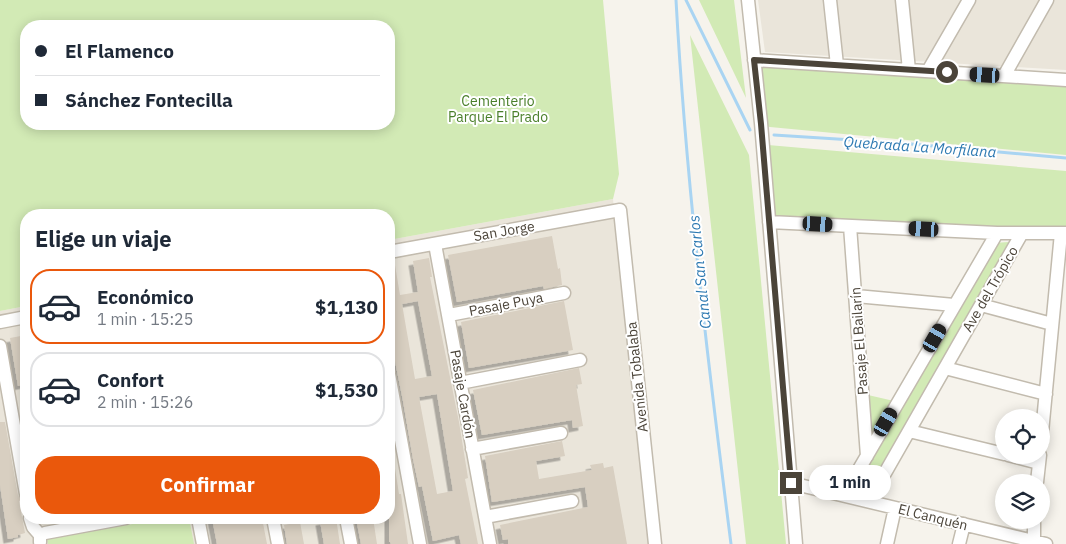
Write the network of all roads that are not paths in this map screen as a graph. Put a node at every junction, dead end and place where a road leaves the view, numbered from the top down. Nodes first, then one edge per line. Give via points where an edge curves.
1 (748, 0) edge
2 (830, 0) edge
3 (902, 0) edge
4 (969, 0) edge
5 (1047, 0) edge
6 (754, 60) junction
7 (837, 66) junction
8 (909, 70) junction
9 (928, 71) junction
10 (1004, 76) junction
11 (1066, 80) edge
12 (620, 210) joint
13 (770, 222) junction
14 (850, 226) junction
15 (997, 233) junction
16 (1022, 233) junction
17 (1063, 233) edge
18 (435, 244) junction
19 (395, 251) edge
20 (564, 292) dead end
21 (856, 296) junction
22 (954, 305) junction
23 (981, 305) junction
24 (449, 315) junction
25 (20, 318) edge
26 (0, 322) edge
27 (1052, 324) junction
28 (0, 346) edge
29 (580, 360) dead end
30 (945, 368) junction
31 (460, 383) junction
32 (1046, 394) junction
33 (395, 407) edge
34 (1044, 409) edge
35 (909, 431) junction
36 (561, 433) dead end
37 (472, 449) junction
38 (995, 452) edge
39 (867, 456) junction
40 (20, 460) edge
41 (791, 483) junction
42 (844, 495) junction
43 (572, 501) dead end
44 (869, 501) junction
45 (895, 508) junction
46 (485, 517) junction
47 (32, 524) edge
48 (85, 524) edge
49 (199, 524) edge
50 (274, 524) edge
51 (347, 524) edge
52 (964, 524) junction
53 (1033, 529) edge
54 (40, 540) edge
55 (1038, 543) edge
56 (202, 544) edge
57 (278, 544) edge
58 (351, 544) edge
59 (420, 544) edge
60 (490, 544) edge
61 (655, 544) edge
62 (796, 544) edge
63 (887, 544) edge
64 (959, 544) edge

1 - 6 street
2 - 7 street
3 - 8 street
4 - 9 street
5 - 10 street
6 - 7 street
6 - 13 street
7 - 8 street
8 - 9 street
9 - 10 street
10 - 11 street
12 - 18 street, San Jorge
12 - 61 street, Avenida Tobalaba
13 - 14 street
13 - 41 street
14 - 15 street
14 - 21 street, Pasaje El Bailarín
15 - 16 street
15 - 22 street, Ave del Trópico
16 - 17 street
16 - 23 street, Ave del Trópico
17 - 27 street
18 - 19 street, San Jorge
18 - 24 street, Pasaje Cardón
20 - 24 street, Pasaje Puya
21 - 22 street
21 - 39 street, Pasaje El Bailarín
22 - 39 street, Ave del Trópico
23 - 27 street
23 - 30 street, Ave del Trópico
24 - 31 street, Pasaje Cardón
25 - 26 street
27 - 32 street
28 - 40 street
29 - 31 street
30 - 32 street
30 - 35 street, Ave del Trópico
31 - 37 street, Pasaje Cardón
32 - 34 street
33 - 59 street
35 - 38 street
35 - 44 street, Ave del Trópico
36 - 37 street
37 - 46 street, Pasaje Cardón
39 - 42 street, Ave del Trópico
41 - 42 street, El Canquén
41 - 62 street
42 - 44 street, El Canquén
43 - 46 street
44 - 45 street, El Canquén
45 - 52 street, El Canquén
45 - 63 street
46 - 60 street, Pasaje Cardón
47 - 54 street
48 - 54 street via 44,533
49 - 56 street
50 - 57 street
51 - 58 street
52 - 55 street, El Canquén
52 - 64 street
53 - 55 street

